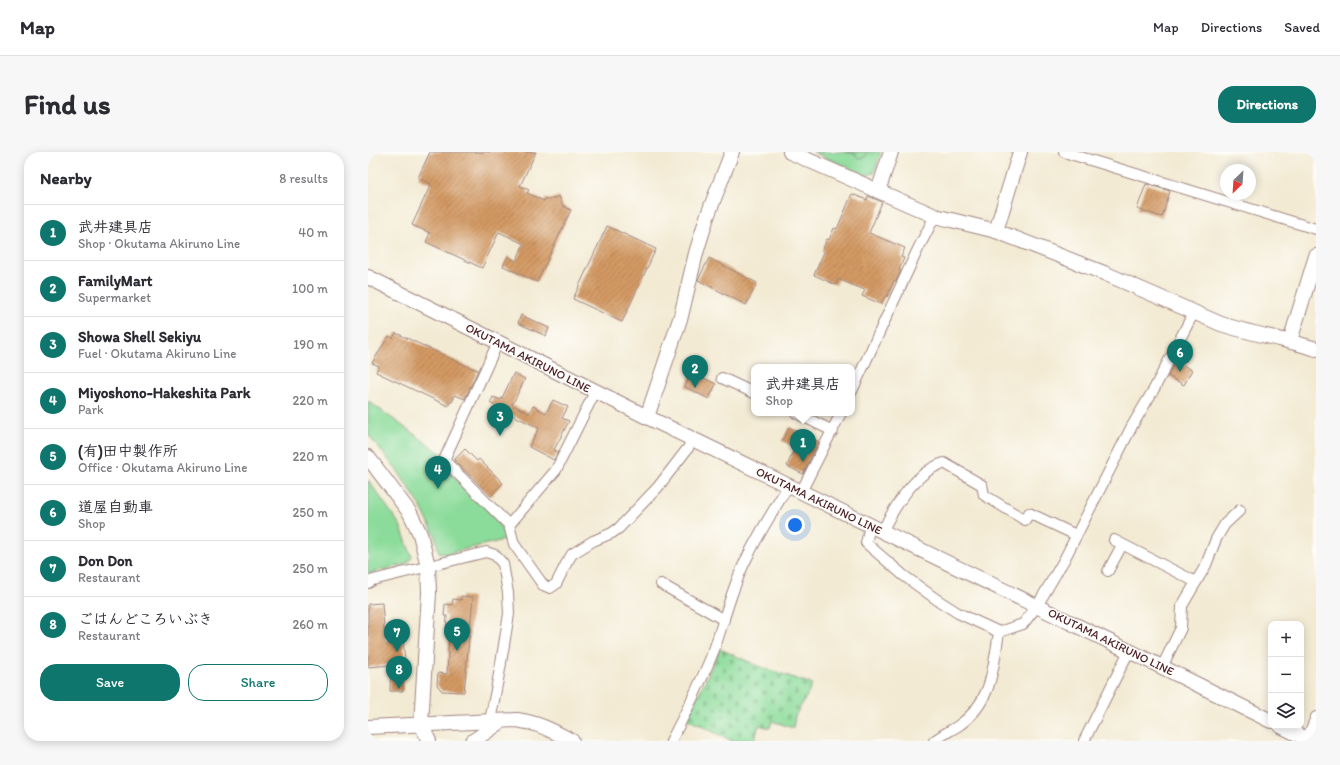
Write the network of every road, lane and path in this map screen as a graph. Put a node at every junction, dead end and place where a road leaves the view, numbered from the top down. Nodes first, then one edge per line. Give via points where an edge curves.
1 (732, 152) edge
2 (790, 152) edge
3 (891, 152) edge
4 (1020, 152) edge
5 (1064, 152) edge
6 (878, 191) junction
7 (935, 216) junction
8 (1316, 229) edge
9 (996, 231) junction
10 (1315, 260) edge
11 (368, 277) edge
12 (1194, 312) junction
13 (1290, 341) junction
14 (498, 342) junction
15 (1316, 349) edge
16 (722, 378) dead end
17 (855, 385) edge
18 (596, 392) junction
19 (751, 392) edge
20 (802, 416) edge
21 (840, 416) edge
22 (647, 417) junction
23 (833, 431) junction
24 (692, 439) junction
25 (368, 457) edge
26 (788, 486) junction
27 (801, 492) junction
28 (1240, 510) dead end
29 (509, 524) junction
30 (876, 529) junction
31 (1076, 535) junction
32 (428, 566) junction
33 (1108, 572) dead end
34 (1196, 582) junction
35 (368, 583) edge
36 (660, 584) dead end
37 (1037, 606) junction
38 (724, 620) junction
39 (1000, 632) junction
40 (1129, 651) junction
41 (1162, 667) junction
42 (1316, 717) edge
43 (1268, 720) edge
44 (496, 721) junction
45 (368, 724) edge
46 (421, 724) junction
47 (1287, 729) edge
48 (1309, 740) edge
49 (429, 741) edge
50 (473, 741) edge
51 (572, 741) edge
52 (671, 741) edge
53 (934, 741) edge
54 (1084, 741) edge

1 - 22 street via 707,217 681,316
2 - 6 street
3 - 6 street
4 - 9 street
5 - 8 street
6 - 7 street
7 - 9 street
7 - 17 street
9 - 12 street via 1104,273
10 - 13 street
11 - 14 street, OKUTAMA AKIRUNO LINE
12 - 13 street via 1237,329
12 - 31 street
13 - 15 street
14 - 18 street, OKUTAMA AKIRUNO LINE
14 - 29 street via 444,460
16 - 19 street
18 - 22 street, OKUTAMA AKIRUNO LINE
18 - 29 street via 556,470
20 - 23 street
21 - 23 street
22 - 24 street, OKUTAMA AKIRUNO LINE
23 - 27 street
24 - 26 street, OKUTAMA AKIRUNO LINE
24 - 29 street via 662,481 628,520 612,533 572,554 556,584 550,588 543,585 514,544
25 - 32 street via 410,513 420,534
26 - 27 street, OKUTAMA AKIRUNO LINE
26 - 38 street via 742,567
27 - 30 street, OKUTAMA AKIRUNO LINE
28 - 34 street via 1222,529
30 - 31 street via 888,519 918,478 944,463 982,485 984,495 1025,520 1029,513
30 - 37 street, OKUTAMA AKIRUNO LINE
30 - 39 street via 866,543 903,575 958,613
31 - 37 street
32 - 35 street
32 - 44 street via 486,552 495,555 502,564 509,614 500,669
32 - 46 street via 429,593
33 - 34 street via 1118,542
34 - 41 street via 1182,606 1181,628
36 - 38 street
37 - 39 street via 1023,624
37 - 40 street, OKUTAMA AKIRUNO LINE
38 - 52 street via 687,710
39 - 53 street via 990,683 984,699 958,726
40 - 41 street, OKUTAMA AKIRUNO LINE
40 - 54 street
41 - 43 street, OKUTAMA AKIRUNO LINE
42 - 48 street
44 - 46 street
44 - 50 street
44 - 51 street via 531,722
45 - 46 street
46 - 49 street
47 - 48 street

